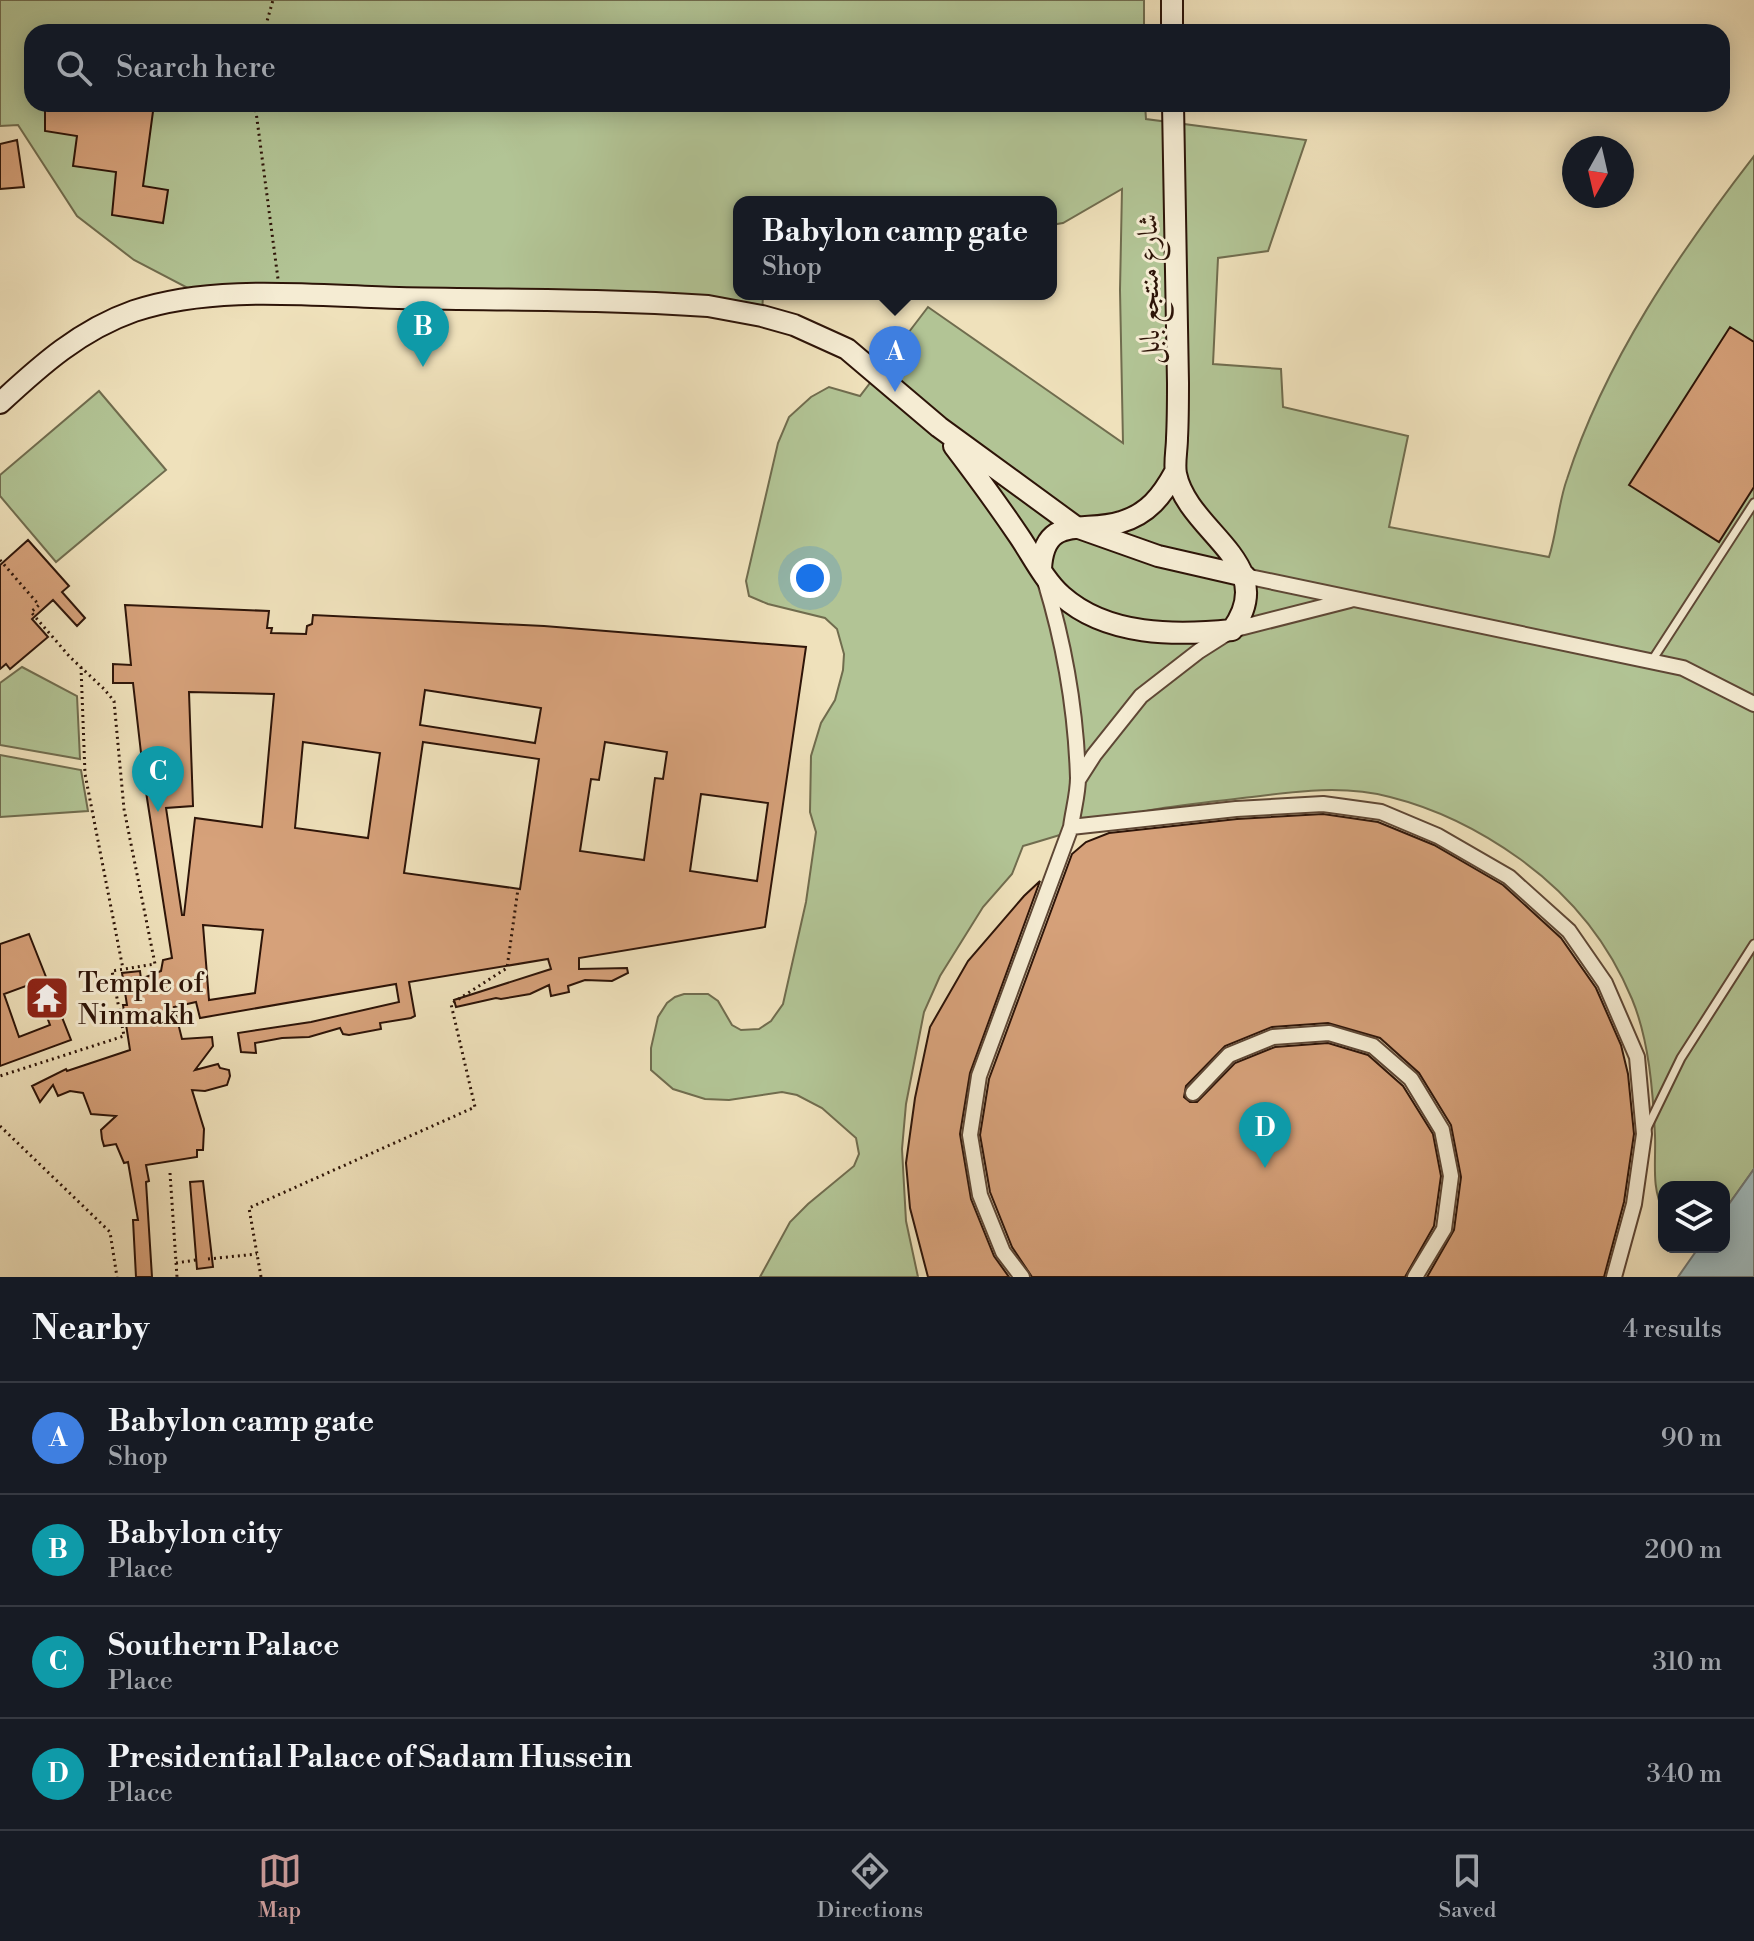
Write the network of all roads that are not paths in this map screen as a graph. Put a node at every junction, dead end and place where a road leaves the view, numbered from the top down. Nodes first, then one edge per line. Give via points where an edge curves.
1 (1172, 0) edge
2 (1172, 24) edge
3 (1173, 112) edge
4 (0, 403) edge
5 (939, 427) junction
6 (1175, 472) junction
7 (1754, 503) edge
8 (1076, 527) junction
9 (1041, 569) junction
10 (1245, 576) junction
11 (1356, 598) junction
12 (1232, 630) junction
13 (1651, 663) junction
14 (1754, 704) edge
15 (1078, 780) junction
16 (1071, 827) junction
17 (1754, 944) edge
18 (1193, 1093) dead end
19 (1644, 1134) junction
20 (1022, 1277) edge
21 (1415, 1277) edge
22 (1614, 1277) edge

1 - 2 street
3 - 6 street, شارع منتجع بابل
4 - 5 street via 85,333 131,312 203,296 677,304 762,316 814,333 847,349
5 - 8 street
5 - 9 street
6 - 8 street via 1156,502 1138,515 1120,523
6 - 10 street, شارع منتجع بابل via 1189,504
7 - 13 lane
8 - 9 street via 1050,539
8 - 10 street via 1158,556
9 - 12 street via 1078,607 1125,627 1175,633
9 - 15 street via 1061,646
10 - 11 street
10 - 12 street via 1246,602
11 - 12 street
11 - 13 street
12 - 15 street via 1141,696
13 - 14 street via 1683,668
15 - 16 street
16 - 19 street via 1323,804 1381,812 1438,836 1509,877 1569,931 1605,983 1637,1057
16 - 20 street via 979,1076 970,1135 980,1195 1003,1252
17 - 19 lane via 1681,1058
18 - 21 street via 1229,1055 1273,1037 1329,1033 1373,1046 1411,1079 1442,1130 1451,1176 1444,1229
19 - 22 street via 1634,1204

